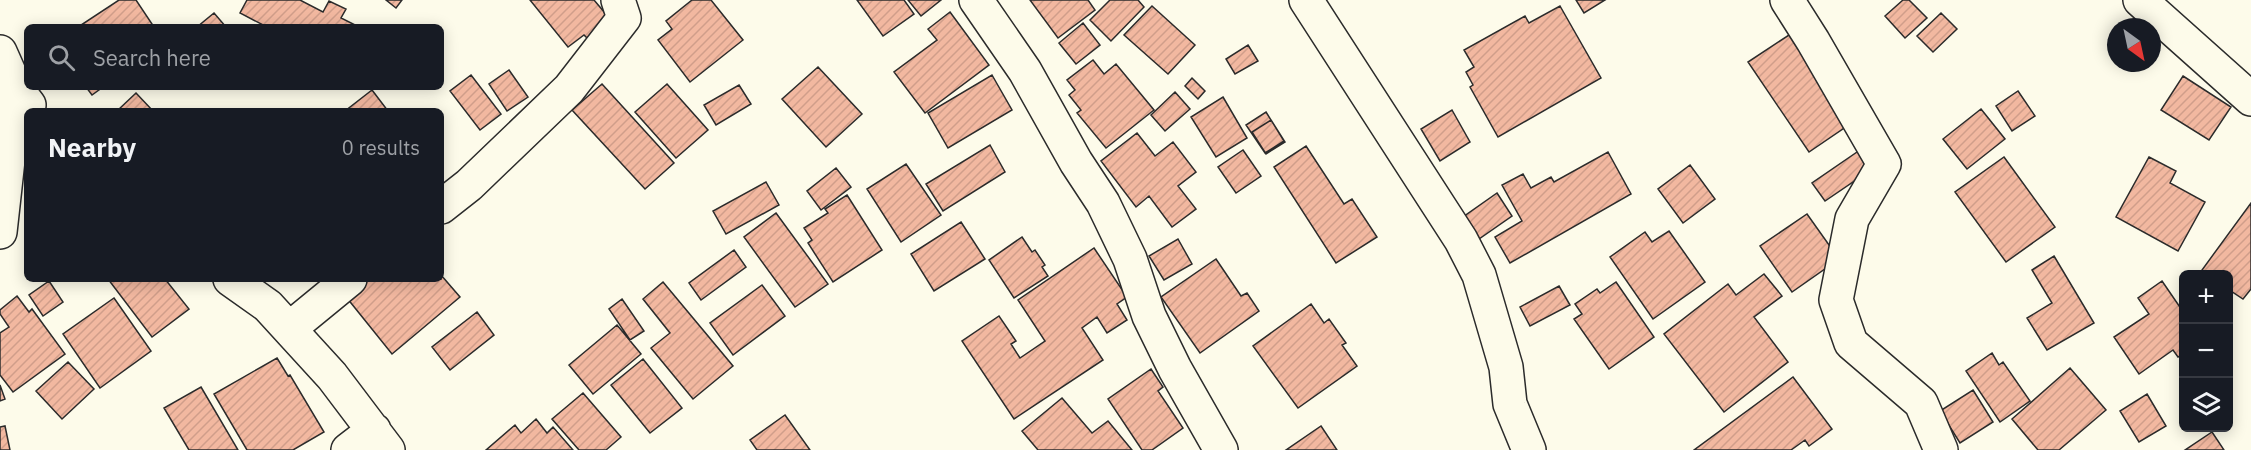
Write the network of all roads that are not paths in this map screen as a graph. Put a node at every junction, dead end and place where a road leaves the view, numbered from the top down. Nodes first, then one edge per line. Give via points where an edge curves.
1 (618, 0) edge
2 (976, 0) edge
3 (1306, 0) edge
4 (1787, 0) edge
5 (2140, 0) edge
6 (0, 52) edge
7 (2251, 99) edge
8 (25, 100) edge
9 (444, 205) edge
10 (0, 232) edge
11 (234, 282) edge
12 (346, 282) edge
13 (289, 329) junction
14 (381, 440) edge
15 (348, 450) edge
16 (1221, 450) edge
17 (1529, 450) edge
18 (1941, 450) edge

1 - 9 street via 624,18 569,89
2 - 16 street via 1025,71 1103,203 1130,259 1149,316
3 - 17 street via 1479,275 1506,367 1510,404
4 - 18 street via 1884,164 1852,219 1836,300 1851,343 1921,403
5 - 7 street
6 - 8 street
8 - 10 street
11 - 13 street via 268,306
12 - 13 street
13 - 14 street via 332,376
14 - 15 street

